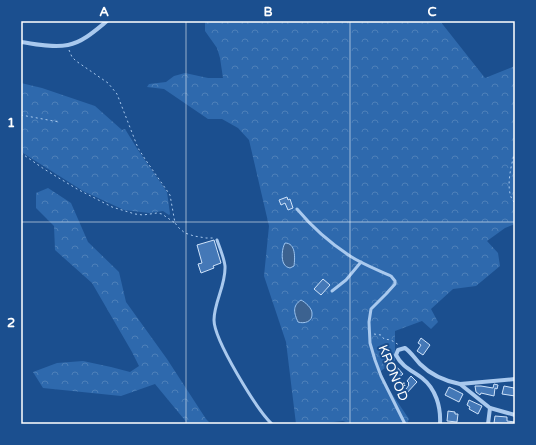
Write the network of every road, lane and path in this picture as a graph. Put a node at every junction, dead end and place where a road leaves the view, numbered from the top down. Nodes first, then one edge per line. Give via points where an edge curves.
1 (107, 21) edge
2 (21, 42) edge
3 (68, 45) junction
4 (21, 115) edge
5 (59, 122) dead end
6 (515, 152) edge
7 (21, 154) edge
8 (515, 203) edge
9 (297, 209) dead end
10 (176, 223) junction
11 (217, 240) joint
12 (361, 262) junction
13 (332, 291) dead end
14 (370, 335) junction
15 (403, 348) junction
16 (515, 379) edge
17 (460, 384) junction
18 (490, 408) junction
19 (515, 415) edge
20 (272, 424) edge
21 (405, 424) edge
22 (440, 424) edge
23 (488, 424) edge

1 - 3 street via 81,40
2 - 3 street via 52,46
3 - 10 path via 69,52 76,62 108,83 117,94 138,148 170,195
4 - 5 path
6 - 8 path via 509,188
7 - 10 path via 76,189 112,207 135,214 162,214
9 - 12 lane, KRONÖD via 326,238 350,257
10 - 11 path via 185,233
11 - 20 lane via 225,268 214,314 215,328 236,372
12 - 13 lane via 346,280
12 - 14 lane, KRONÖD via 395,280 395,284 371,310
14 - 15 path via 381,335
14 - 21 lane, KRONÖD via 370,343 381,376
15 - 17 street via 430,372 444,380
15 - 22 street via 398,350 398,360 430,386 439,408
16 - 17 street
17 - 18 street
18 - 19 street
18 - 23 street

